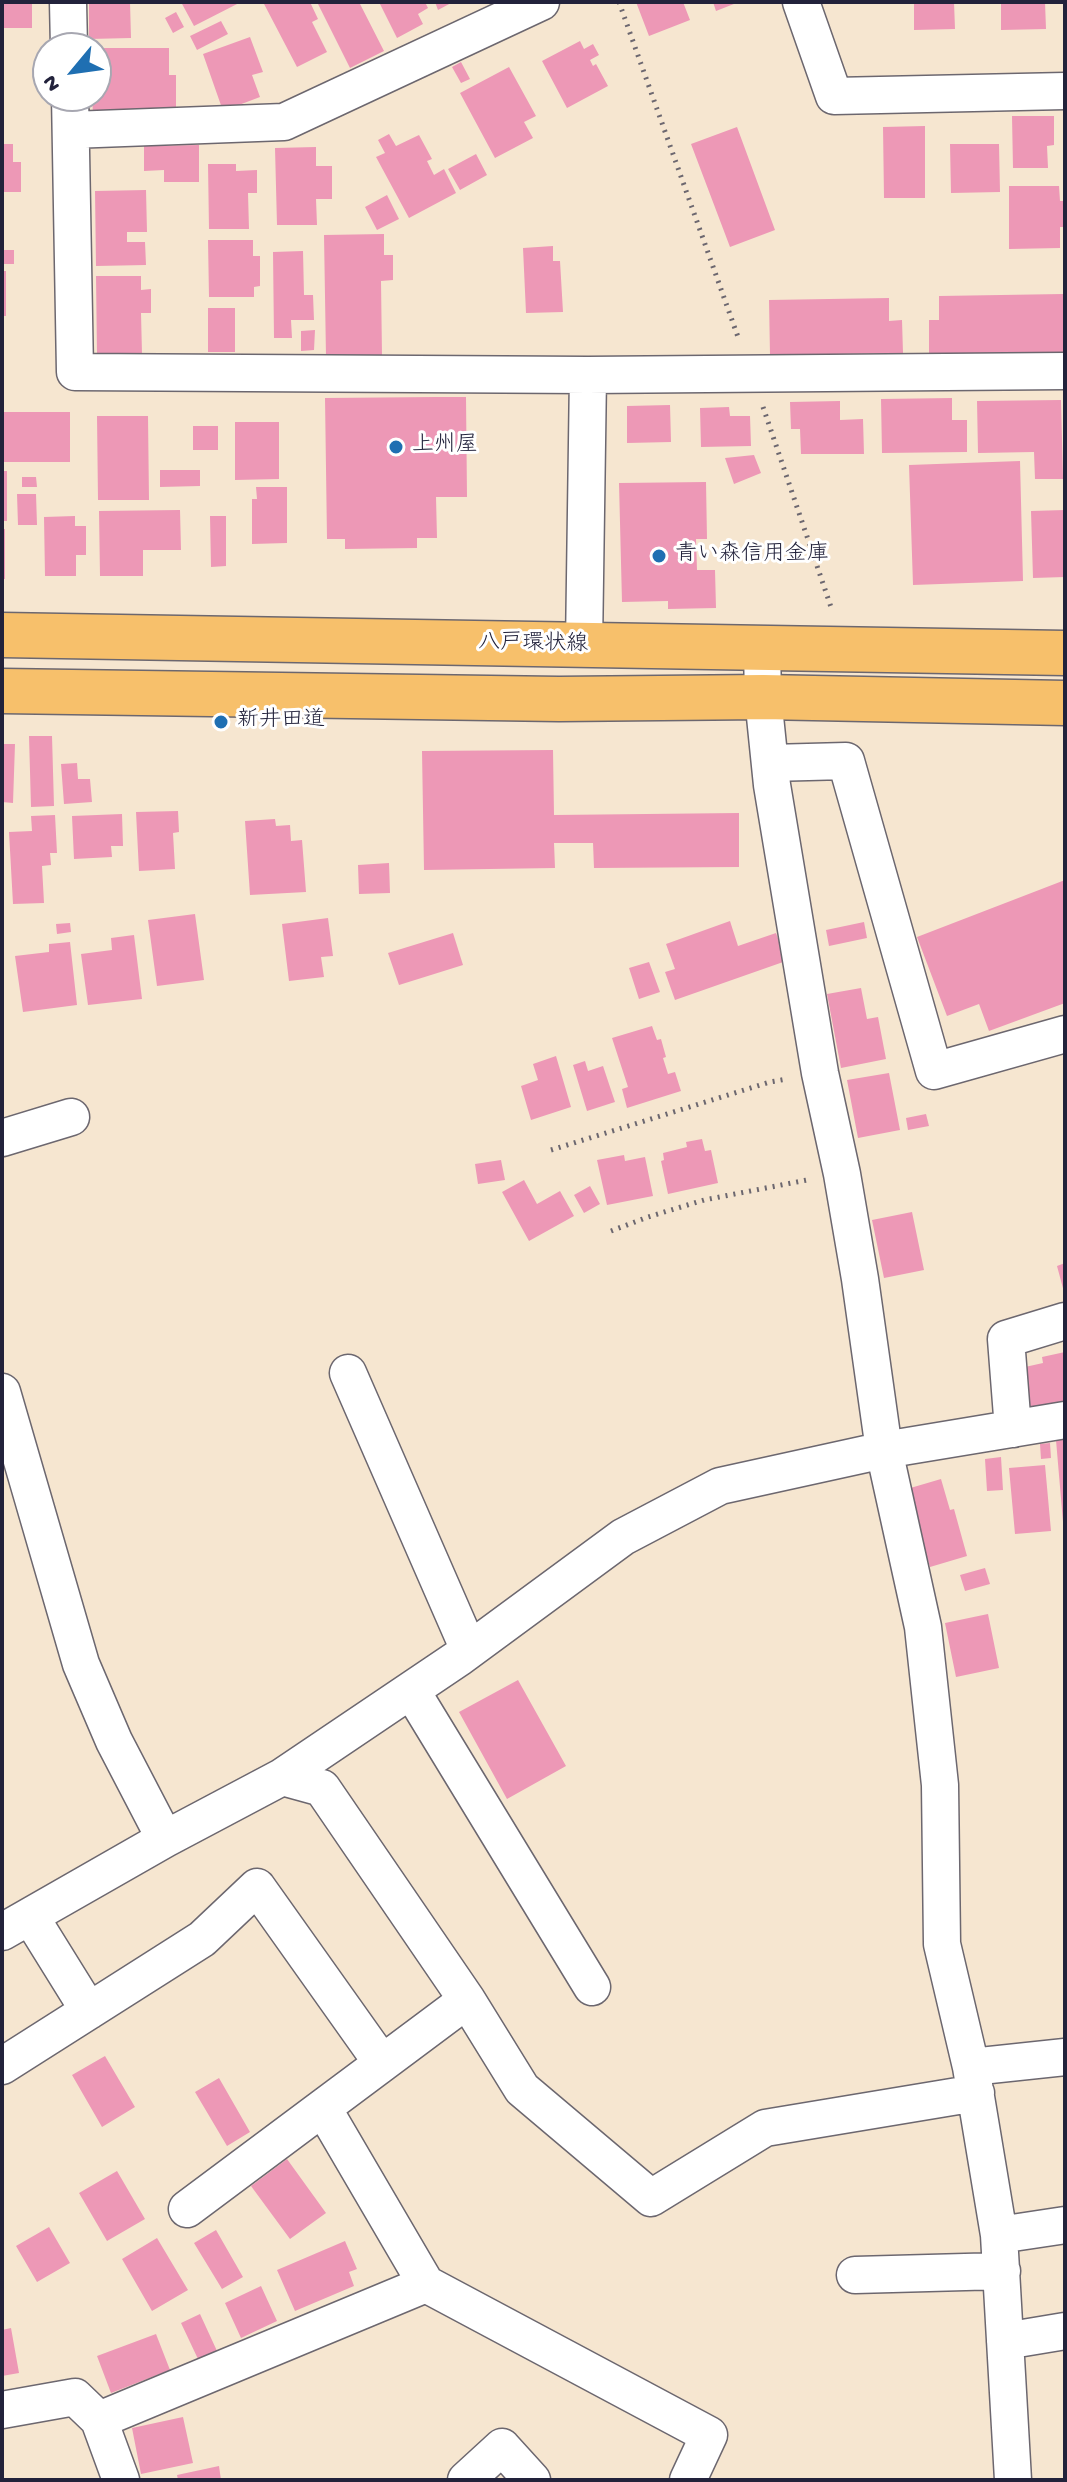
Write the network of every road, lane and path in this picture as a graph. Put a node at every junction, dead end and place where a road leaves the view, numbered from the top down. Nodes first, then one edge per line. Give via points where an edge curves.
1 (68, 2) edge
2 (541, 2) edge
3 (619, 2) edge
4 (801, 2) edge
5 (69, 32) edge
6 (1065, 91) edge
7 (70, 113) edge
8 (1065, 371) edge
9 (751, 372) junction
10 (588, 375) junction
11 (832, 611) dead end
12 (2, 635) edge
13 (584, 646) junction
14 (762, 648) junction
15 (1065, 653) edge
16 (2, 691) edge
17 (763, 697) junction
18 (1065, 703) edge
19 (770, 763) junction
20 (1065, 1034) edge
21 (820, 1073) junction
22 (71, 1117) dead end
23 (2, 1138) edge
24 (551, 1150) dead end
25 (842, 1174) junction
26 (611, 1231) dead end
27 (1065, 1321) edge
28 (348, 1373) dead end
29 (2, 1392) edge
30 (1065, 1420) edge
31 (1013, 1429) junction
32 (884, 1450) junction
33 (469, 1650) junction
34 (411, 1690) junction
35 (282, 1777) junction
36 (165, 1839) junction
37 (16, 1924) edge
38 (592, 1987) dead end
39 (467, 2000) junction
40 (89, 2011) junction
41 (1065, 2057) edge
42 (382, 2063) junction
43 (2, 2066) edge
44 (974, 2080) junction
45 (323, 2108) junction
46 (187, 2209) dead end
47 (1065, 2225) edge
48 (999, 2235) junction
49 (1002, 2271) junction
50 (855, 2275) dead end
51 (426, 2284) junction
52 (1065, 2331) edge
53 (1005, 2341) junction
54 (2, 2410) edge
55 (99, 2420) junction
56 (121, 2480) edge
57 (466, 2480) edge
58 (532, 2480) edge
59 (688, 2480) edge
60 (1013, 2480) edge

1 - 5 street
2 - 7 street via 284,122
3 - 9 path
4 - 6 street via 834,96
7 - 10 street via 75,372
8 - 9 street
9 - 10 street
9 - 11 path
10 - 13 street
12 - 13 main road, 八戸環状線
13 - 14 main road, 八戸環状線
14 - 15 main road, 八戸環状線
14 - 17 street
16 - 17 main road
17 - 18 main road
17 - 19 street
19 - 20 street via 846,761 934,1071
19 - 21 street
21 - 24 path via 770,1082
21 - 25 street
22 - 23 street
25 - 26 path via 704,1200
25 - 32 street
27 - 31 street via 1006,1339
28 - 33 street
29 - 36 street via 81,1664
30 - 31 street
31 - 32 street
32 - 33 street via 720,1486 623,1537
32 - 44 street via 923,1627 940,1785 942,1944
33 - 34 street
34 - 35 street
34 - 38 street
35 - 36 street
35 - 39 street via 322,1788
36 - 37 street
37 - 40 street
39 - 42 street
39 - 44 street via 522,2089 651,2198 765,2128
40 - 42 street via 202,1939 257,1887
40 - 43 street
41 - 44 street
42 - 45 street
44 - 48 street
45 - 46 street
45 - 51 street
47 - 48 street
48 - 49 street
49 - 50 street
49 - 53 street
51 - 55 street
51 - 59 street via 709,2435
52 - 53 street
53 - 60 street
54 - 55 street via 75,2397
55 - 56 street
57 - 58 street via 502,2447

